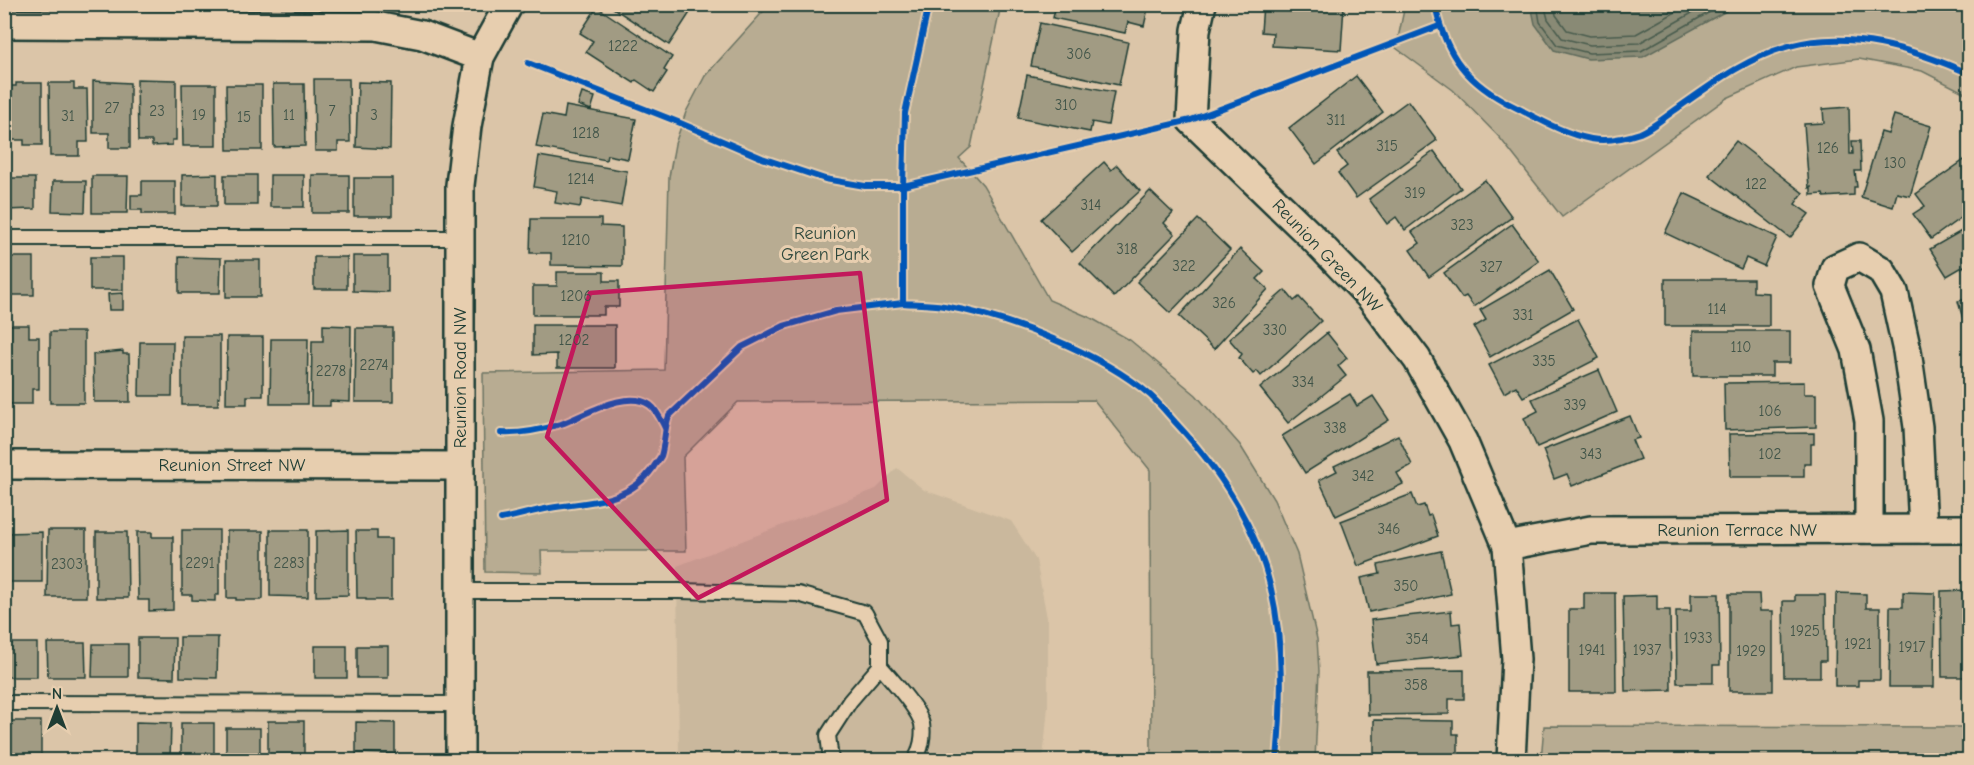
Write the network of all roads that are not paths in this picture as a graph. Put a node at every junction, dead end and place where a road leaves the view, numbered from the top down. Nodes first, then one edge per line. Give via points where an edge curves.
1 (508, 4) edge
2 (1202, 4) edge
3 (4, 24) edge
4 (480, 57) junction
5 (4, 238) edge
6 (460, 238) junction
7 (4, 465) edge
8 (460, 466) junction
9 (1869, 529) junction
10 (1923, 529) junction
11 (1970, 529) edge
12 (1507, 546) junction
13 (460, 591) junction
14 (880, 666) junction
15 (4, 704) edge
16 (460, 704) junction
17 (460, 760) edge
18 (831, 760) edge
19 (915, 760) edge
20 (1511, 760) edge

1 - 4 street, Reunion Road NW
2 - 12 street, Reunion Green NW via 1196,30 1191,120 1370,297 1417,359 1463,441
3 - 4 street via 376,26 422,35
4 - 6 street, Reunion Road NW via 459,185
5 - 6 lane
6 - 8 street, Reunion Road NW
7 - 8 street, Reunion Street NW
8 - 13 street, Reunion Road NW
9 - 10 street, Reunion Terrace NW
9 - 10 street via 1869,421 1864,385 1856,350 1830,286 1835,268 1859,257 1881,270 1894,292 1918,427
9 - 12 street, Reunion Terrace NW via 1591,530
10 - 11 street, Reunion Terrace NW
12 - 20 street, Reunion Green NW via 1515,659
13 - 14 lane via 798,594 865,614 880,641
13 - 16 street, Reunion Road NW
14 - 18 lane via 828,735
14 - 19 lane via 922,723 921,750
15 - 16 lane
16 - 17 street, Reunion Road NW

